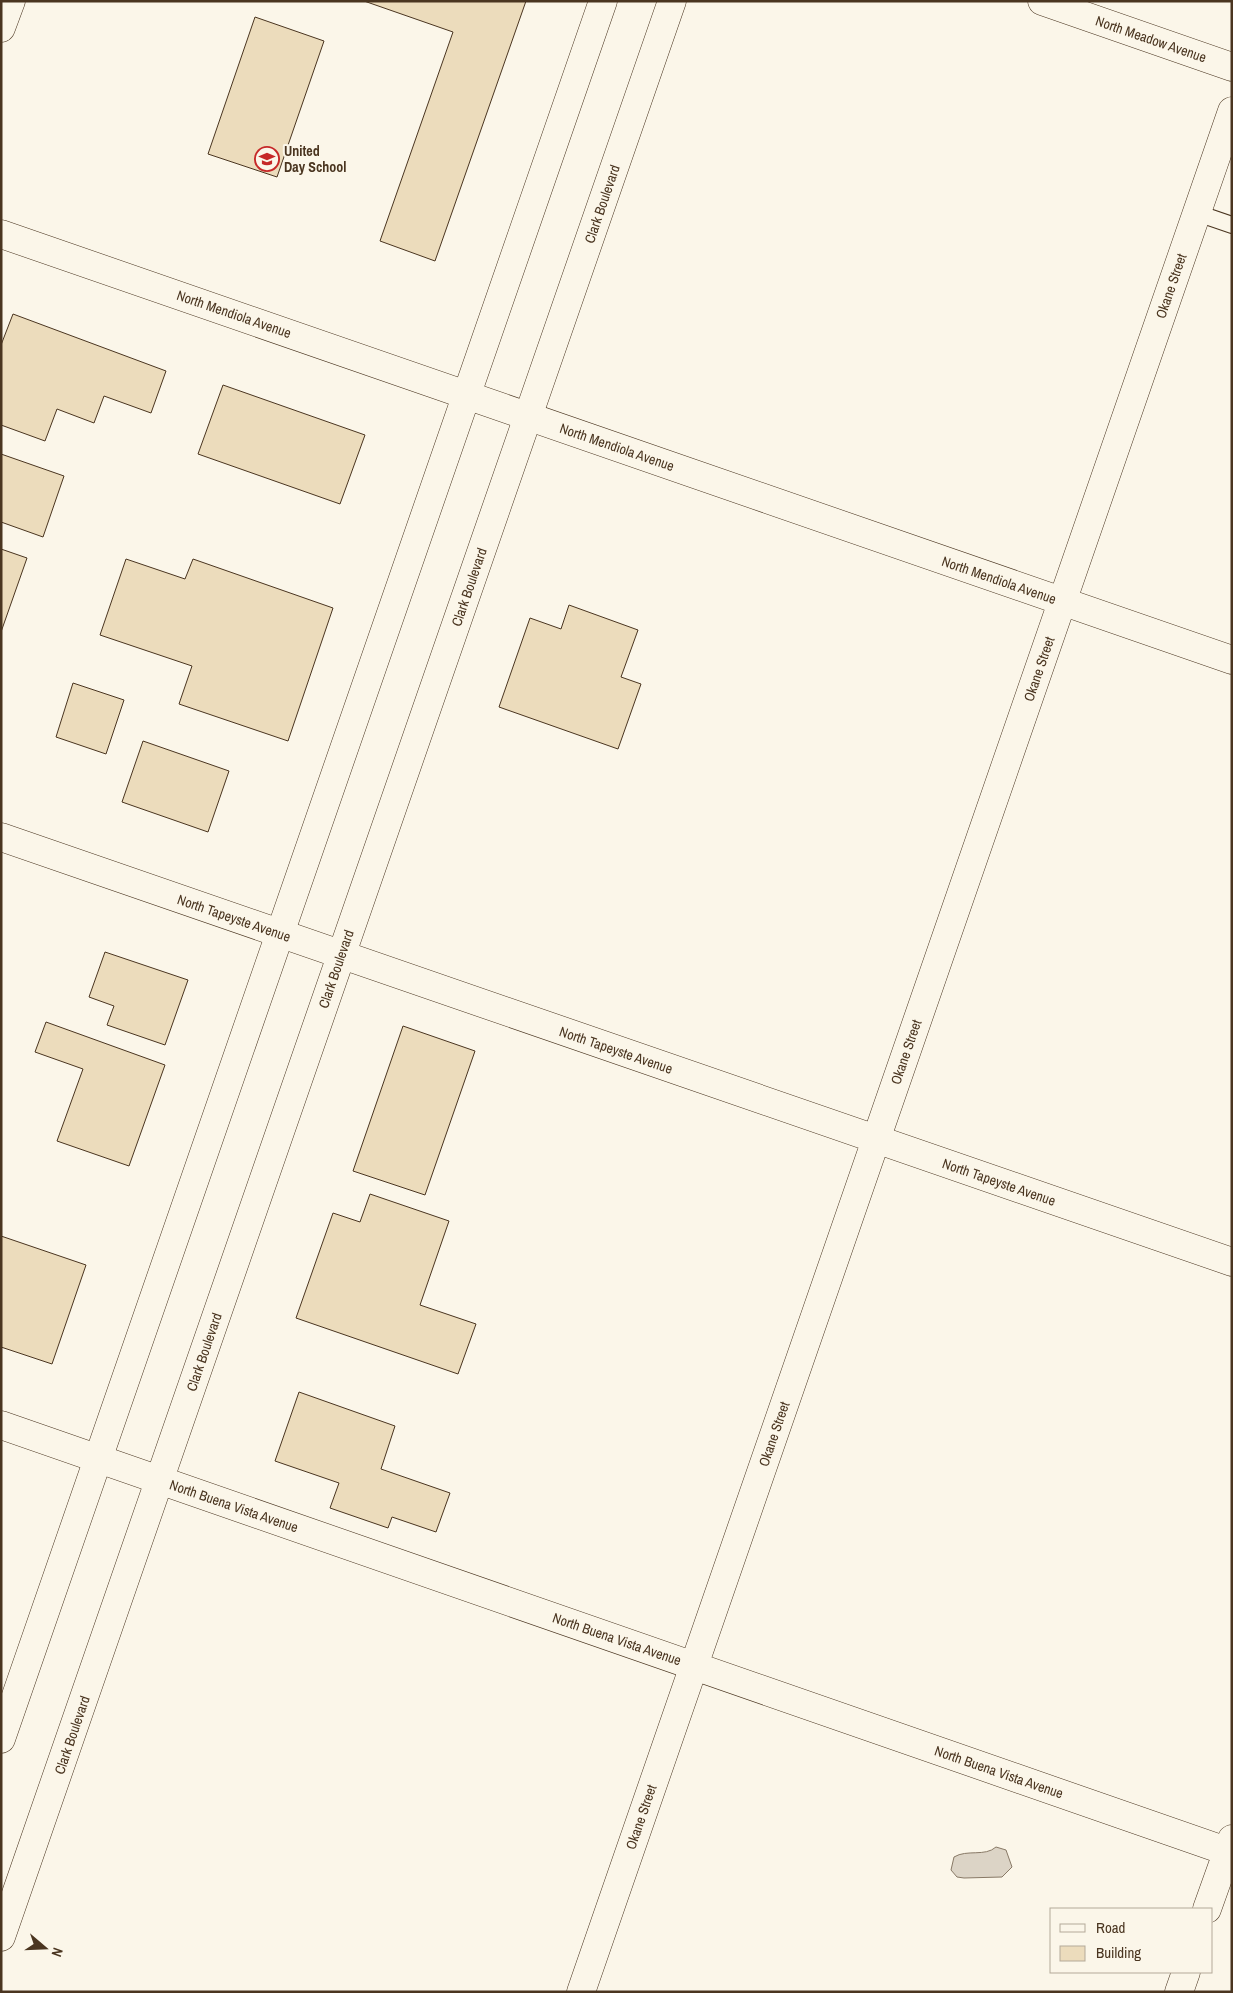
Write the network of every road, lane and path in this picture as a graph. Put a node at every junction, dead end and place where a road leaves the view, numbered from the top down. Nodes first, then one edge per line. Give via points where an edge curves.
1 (11, 1) edge
2 (603, 1) edge
3 (672, 1) edge
4 (1042, 1) edge
5 (1, 28) edge
6 (1232, 67) edge
7 (1232, 111) edge
8 (1197, 213) junction
9 (1232, 225) edge
10 (1, 234) edge
11 (467, 395) junction
12 (528, 416) junction
13 (1062, 602) junction
14 (1232, 660) edge
15 (1, 837) edge
16 (280, 934) junction
17 (341, 955) junction
18 (876, 1140) junction
19 (1232, 1262) edge
20 (1, 1425) edge
21 (98, 1459) junction
22 (160, 1480) junction
23 (694, 1666) junction
24 (1, 1739) edge
25 (1230, 1848) edge
26 (1207, 1908) edge
27 (1, 1937) edge
28 (1186, 1973) edge
29 (581, 1992) edge
30 (1179, 1992) edge

1 - 5 street
2 - 11 street
3 - 12 street, Clark Boulevard
4 - 6 street, North Meadow Avenue
7 - 8 street, Okane Street
8 - 9 lane
8 - 13 street, Okane Street
10 - 11 street, North Mendiola Avenue
11 - 12 street, North Mendiola Avenue
11 - 16 street
12 - 13 street, North Mendiola Avenue
12 - 17 street, Clark Boulevard
13 - 14 street, North Mendiola Avenue
13 - 18 street, Okane Street
15 - 16 street, North Tapeyste Avenue
16 - 17 street, North Tapeyste Avenue
16 - 21 street
17 - 18 street, North Tapeyste Avenue
17 - 22 street, Clark Boulevard
18 - 19 street, North Tapeyste Avenue
18 - 23 street, Okane Street
20 - 21 street, North Buena Vista Avenue
21 - 22 street, North Buena Vista Avenue
21 - 24 street
22 - 23 street, North Buena Vista Avenue
22 - 27 street, Clark Boulevard
23 - 25 street, North Buena Vista Avenue
23 - 29 street, Okane Street
25 - 26 street
28 - 30 street

